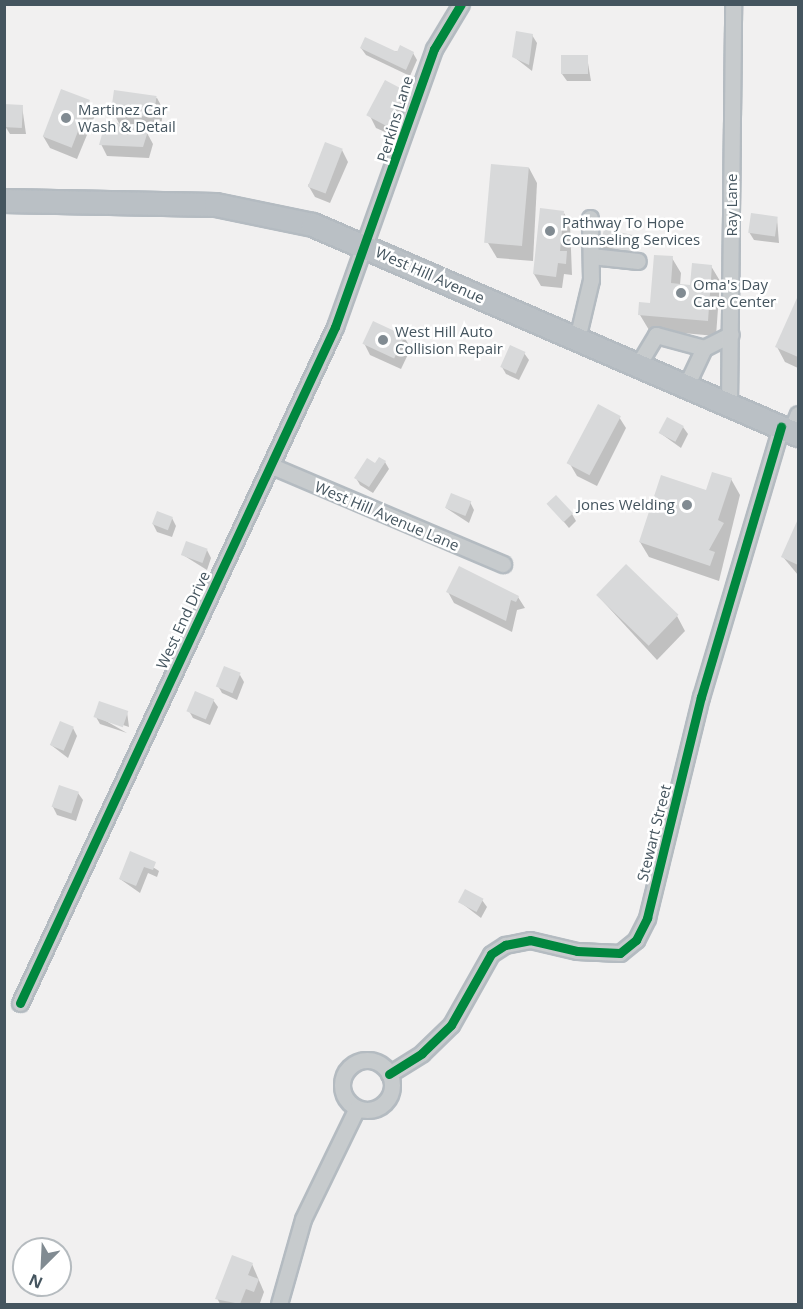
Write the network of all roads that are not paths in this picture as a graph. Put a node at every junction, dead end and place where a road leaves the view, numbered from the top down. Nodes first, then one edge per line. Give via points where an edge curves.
1 (461, 4) edge
2 (733, 4) edge
3 (4, 201) edge
4 (590, 218) dead end
5 (368, 247) junction
6 (591, 256) junction
7 (638, 261) dead end
8 (731, 334) junction
9 (577, 339) junction
10 (704, 348) junction
11 (638, 365) junction
12 (686, 386) junction
13 (729, 405) junction
14 (792, 427) edge
15 (272, 466) junction
16 (503, 564) dead end
17 (20, 1003) dead end
18 (389, 1074) junction
19 (357, 1108) junction
20 (279, 1305) edge

1 - 5 street, Perkins Lane via 434,49
2 - 8 street, Ray Lane
3 - 5 highway, West Hill Avenue via 216,205 292,219
4 - 6 street
5 - 9 highway, West Hill Avenue
5 - 15 street, West End Drive
6 - 7 street
6 - 9 street
8 - 10 street
8 - 13 street, Ray Lane
9 - 11 highway, West Hill Avenue
10 - 11 street via 656,335
10 - 12 street
11 - 12 highway, West Hill Avenue
12 - 13 highway, West Hill Avenue
13 - 14 highway, West Hill Avenue
14 - 18 street, Stewart Street via 701,697 647,918 636,940 620,953 530,940 505,945 490,954 451,1025 422,1053
15 - 16 street, West Hill Avenue Lane
15 - 17 street, West End Drive
18 - 19 street via 392,1091 383,1105
18 - 19 street via 369,1060 351,1066 342,1089
19 - 20 street via 303,1219

